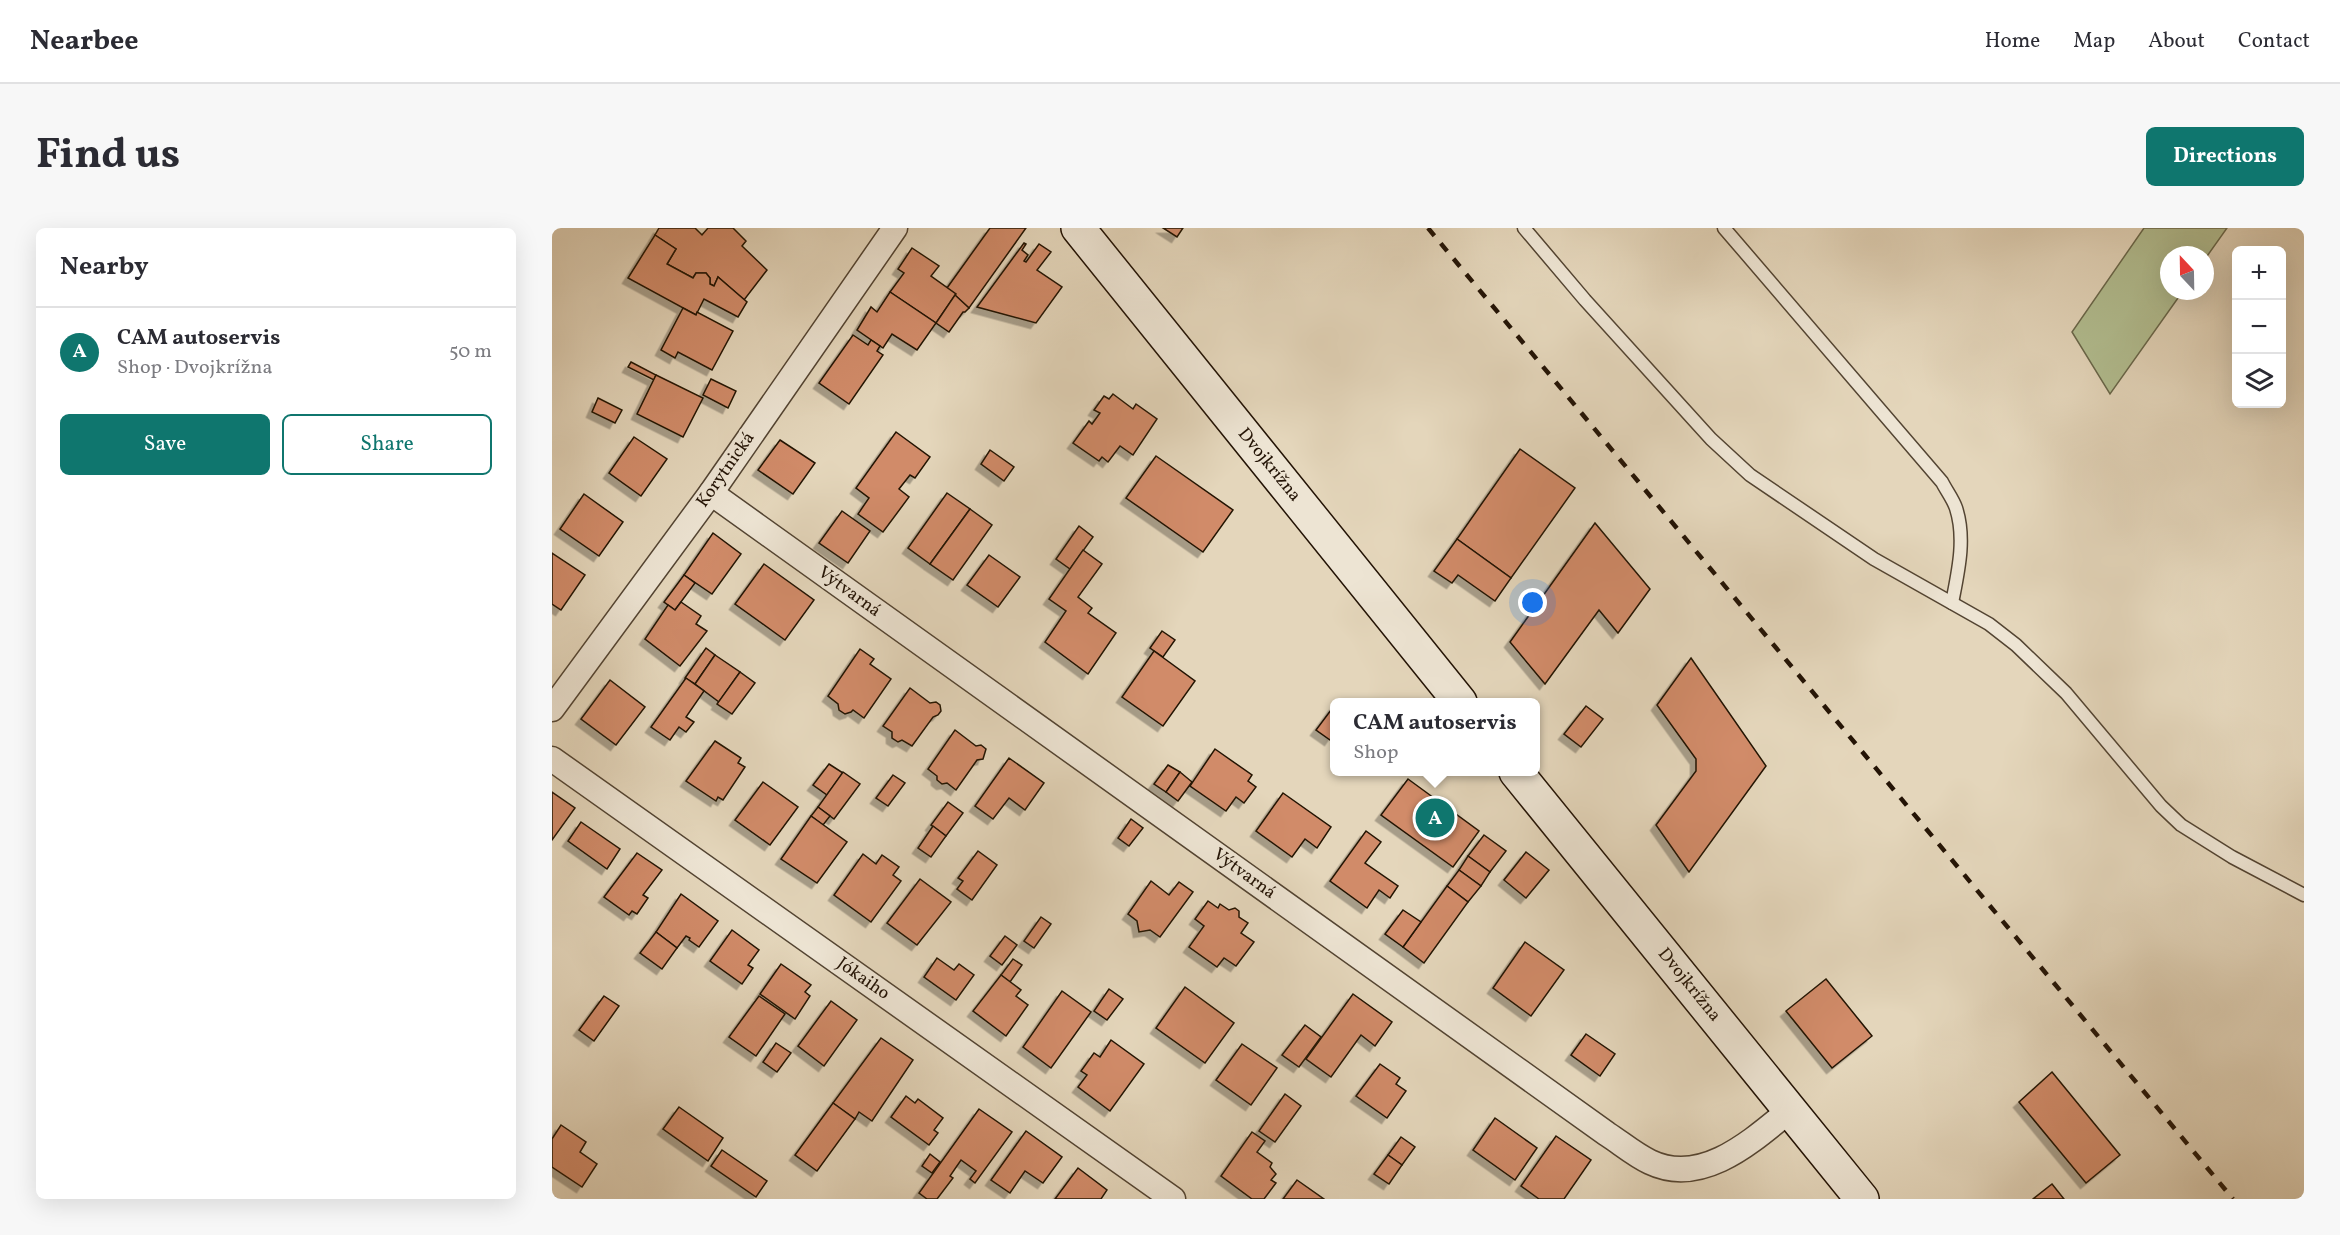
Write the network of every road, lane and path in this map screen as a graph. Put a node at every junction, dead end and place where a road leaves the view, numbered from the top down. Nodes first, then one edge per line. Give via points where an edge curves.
1 (895, 228) edge
2 (1078, 228) edge
3 (1524, 228) edge
4 (1724, 228) edge
5 (711, 493) junction
6 (1952, 603) junction
7 (1457, 698) edge
8 (552, 709) edge
9 (552, 759) edge
10 (1520, 776) edge
11 (2304, 895) edge
12 (1790, 1110) junction
13 (1173, 1199) edge
14 (1862, 1199) edge

1 - 5 street, Korytnická
2 - 7 street, Dvojkrížna
3 - 6 lane via 1711,439 1750,475 1874,559
4 - 6 lane via 1942,482 1956,507 1960,528 1961,555
5 - 8 street, Korytnická
5 - 12 street, Výtvarná via 1649,1162 1685,1168 1716,1161 1748,1145
6 - 11 lane via 2016,645 2066,693 2181,825
9 - 13 street, Jókaiho
10 - 12 street, Dvojkrížna
12 - 14 street, Dvojkrížna

